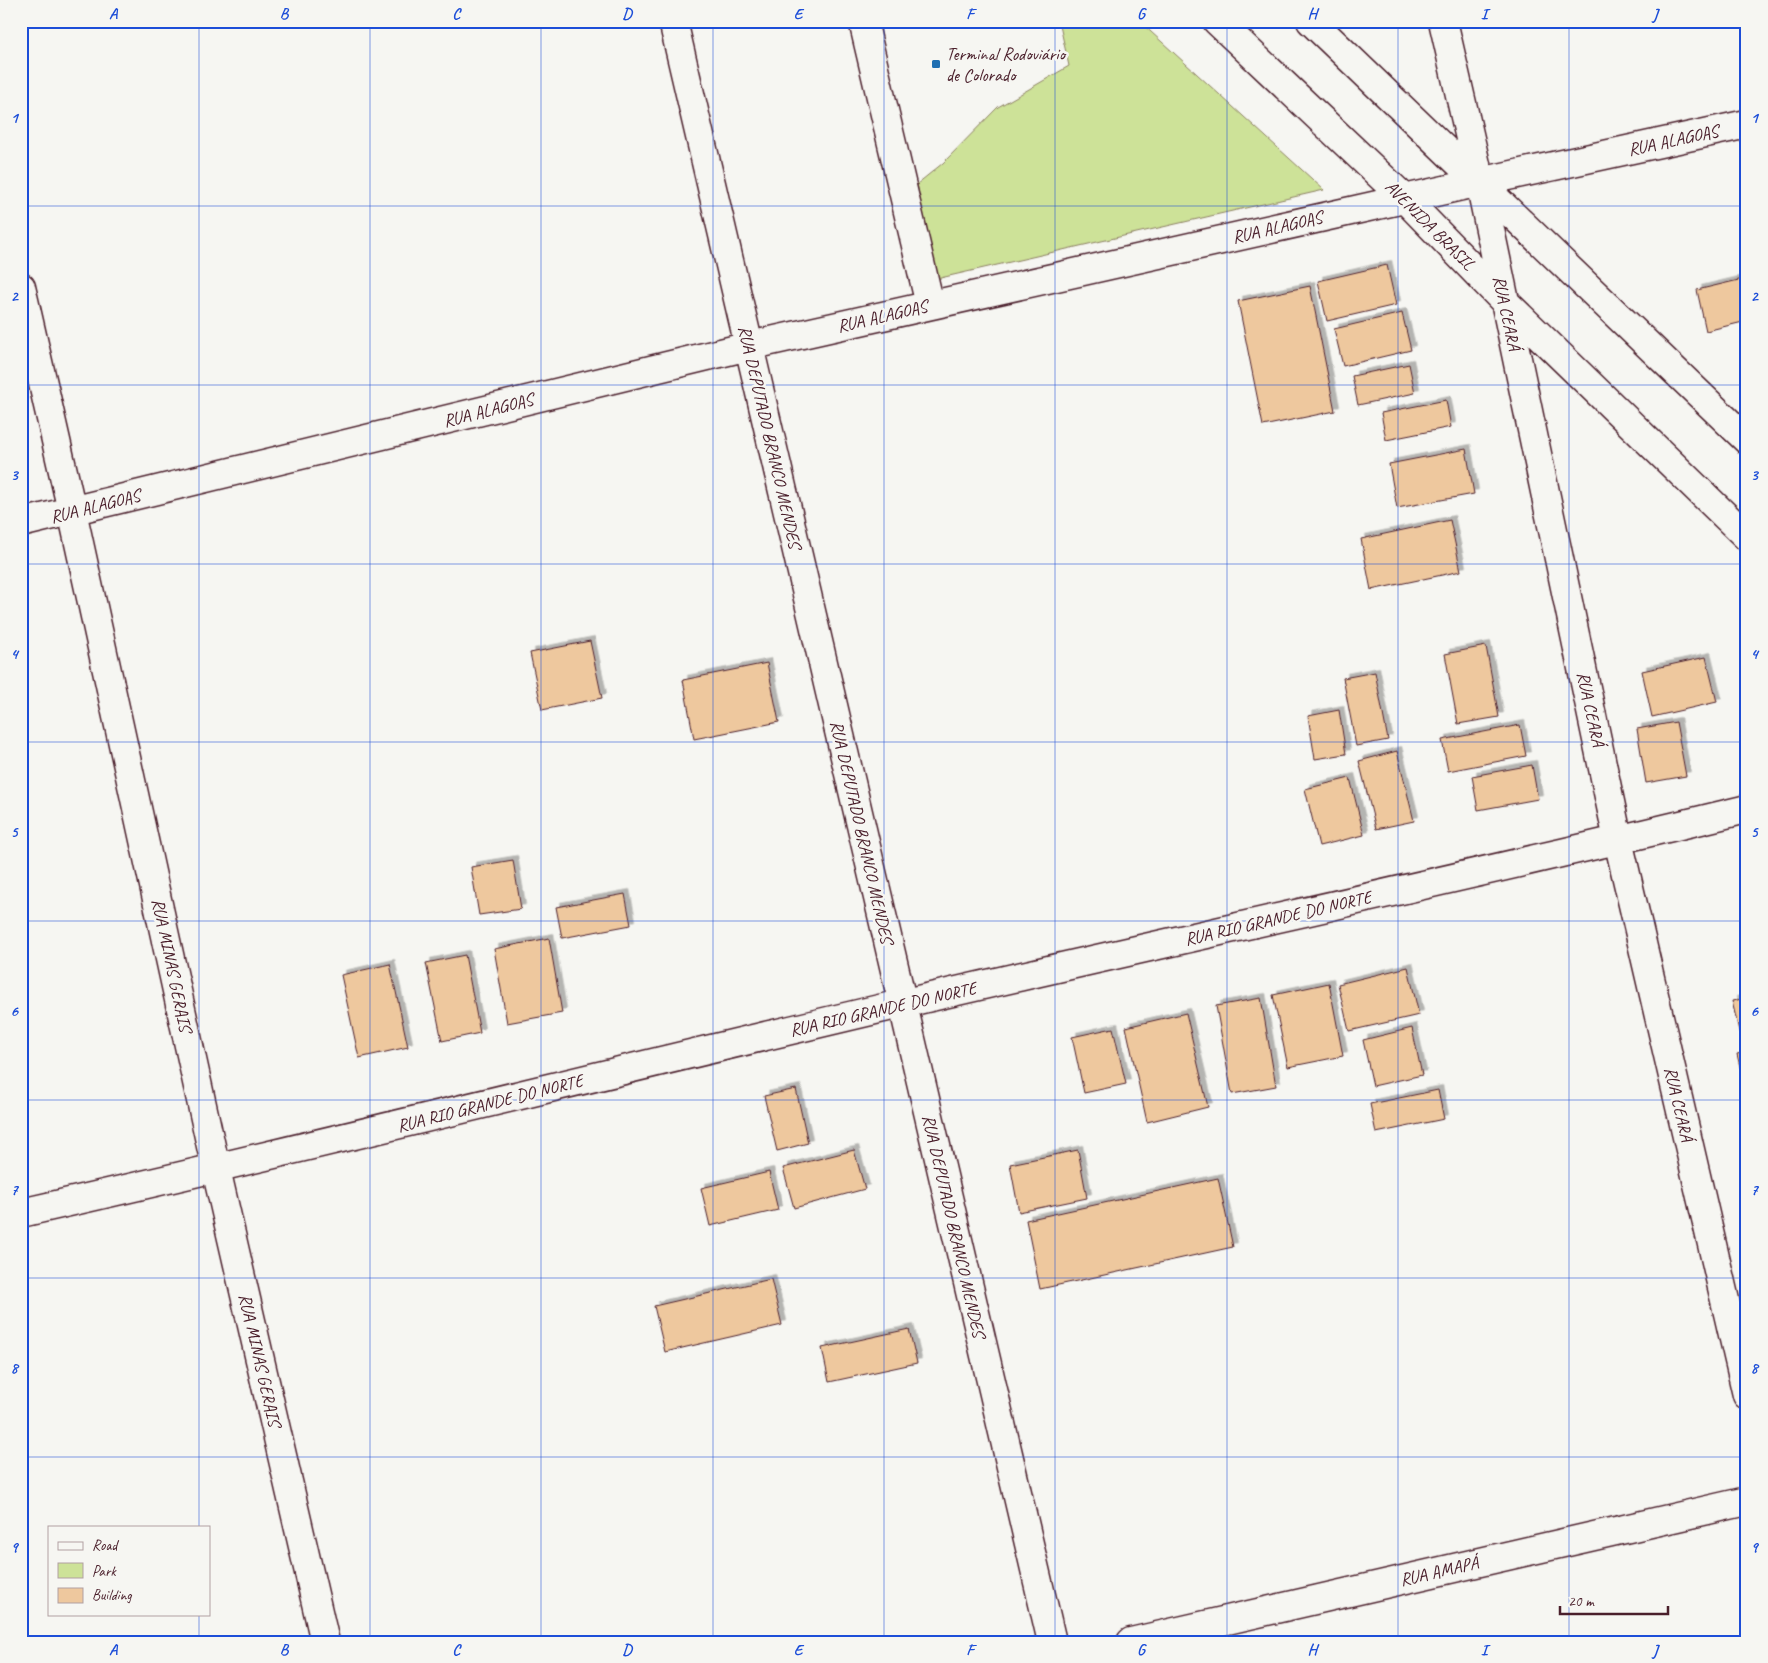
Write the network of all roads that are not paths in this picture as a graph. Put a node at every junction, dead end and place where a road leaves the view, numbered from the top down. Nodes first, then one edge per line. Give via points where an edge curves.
1 (673, 21) edge
2 (864, 21) edge
3 (1217, 21) edge
4 (1311, 21) edge
5 (1443, 21) edge
6 (1747, 124) edge
7 (1480, 182) junction
8 (1405, 199) junction
9 (21, 286) edge
10 (1504, 301) junction
11 (930, 305) junction
12 (749, 346) junction
13 (1747, 440) edge
14 (72, 511) junction
15 (21, 523) edge
16 (1747, 538) edge
17 (1747, 809) edge
18 (1618, 840) junction
19 (902, 1004) junction
20 (216, 1169) junction
21 (21, 1213) edge
22 (1747, 1395) edge
23 (1747, 1501) edge
24 (325, 1642) edge
25 (1052, 1642) edge
26 (1131, 1642) edge

1 - 12 street, RUA DEPUTADO BRANCO MENDES
2 - 11 street
3 - 8 street, AVENIDA BRASIL
4 - 7 street
5 - 7 street, RUA CEARÁ
6 - 7 street, RUA ALAGOAS
7 - 8 street, RUA ALAGOAS
7 - 10 street, RUA CEARÁ
7 - 13 street
8 - 10 street, AVENIDA BRASIL
8 - 11 street, RUA ALAGOAS
9 - 14 street, RUA MINAS GERAIS
10 - 16 street, AVENIDA BRASIL
10 - 18 street, RUA CEARÁ
11 - 12 street, RUA ALAGOAS
12 - 14 street, RUA ALAGOAS
12 - 19 street, RUA DEPUTADO BRANCO MENDES
14 - 15 street, RUA ALAGOAS
14 - 20 street, RUA MINAS GERAIS
17 - 18 street, RUA RIO GRANDE DO NORTE
18 - 19 street, RUA RIO GRANDE DO NORTE
18 - 22 street, RUA CEARÁ
19 - 20 street, RUA RIO GRANDE DO NORTE
19 - 25 street, RUA DEPUTADO BRANCO MENDES
20 - 21 street, RUA RIO GRANDE DO NORTE
20 - 24 street, RUA MINAS GERAIS
23 - 26 street, RUA AMAPÁ

